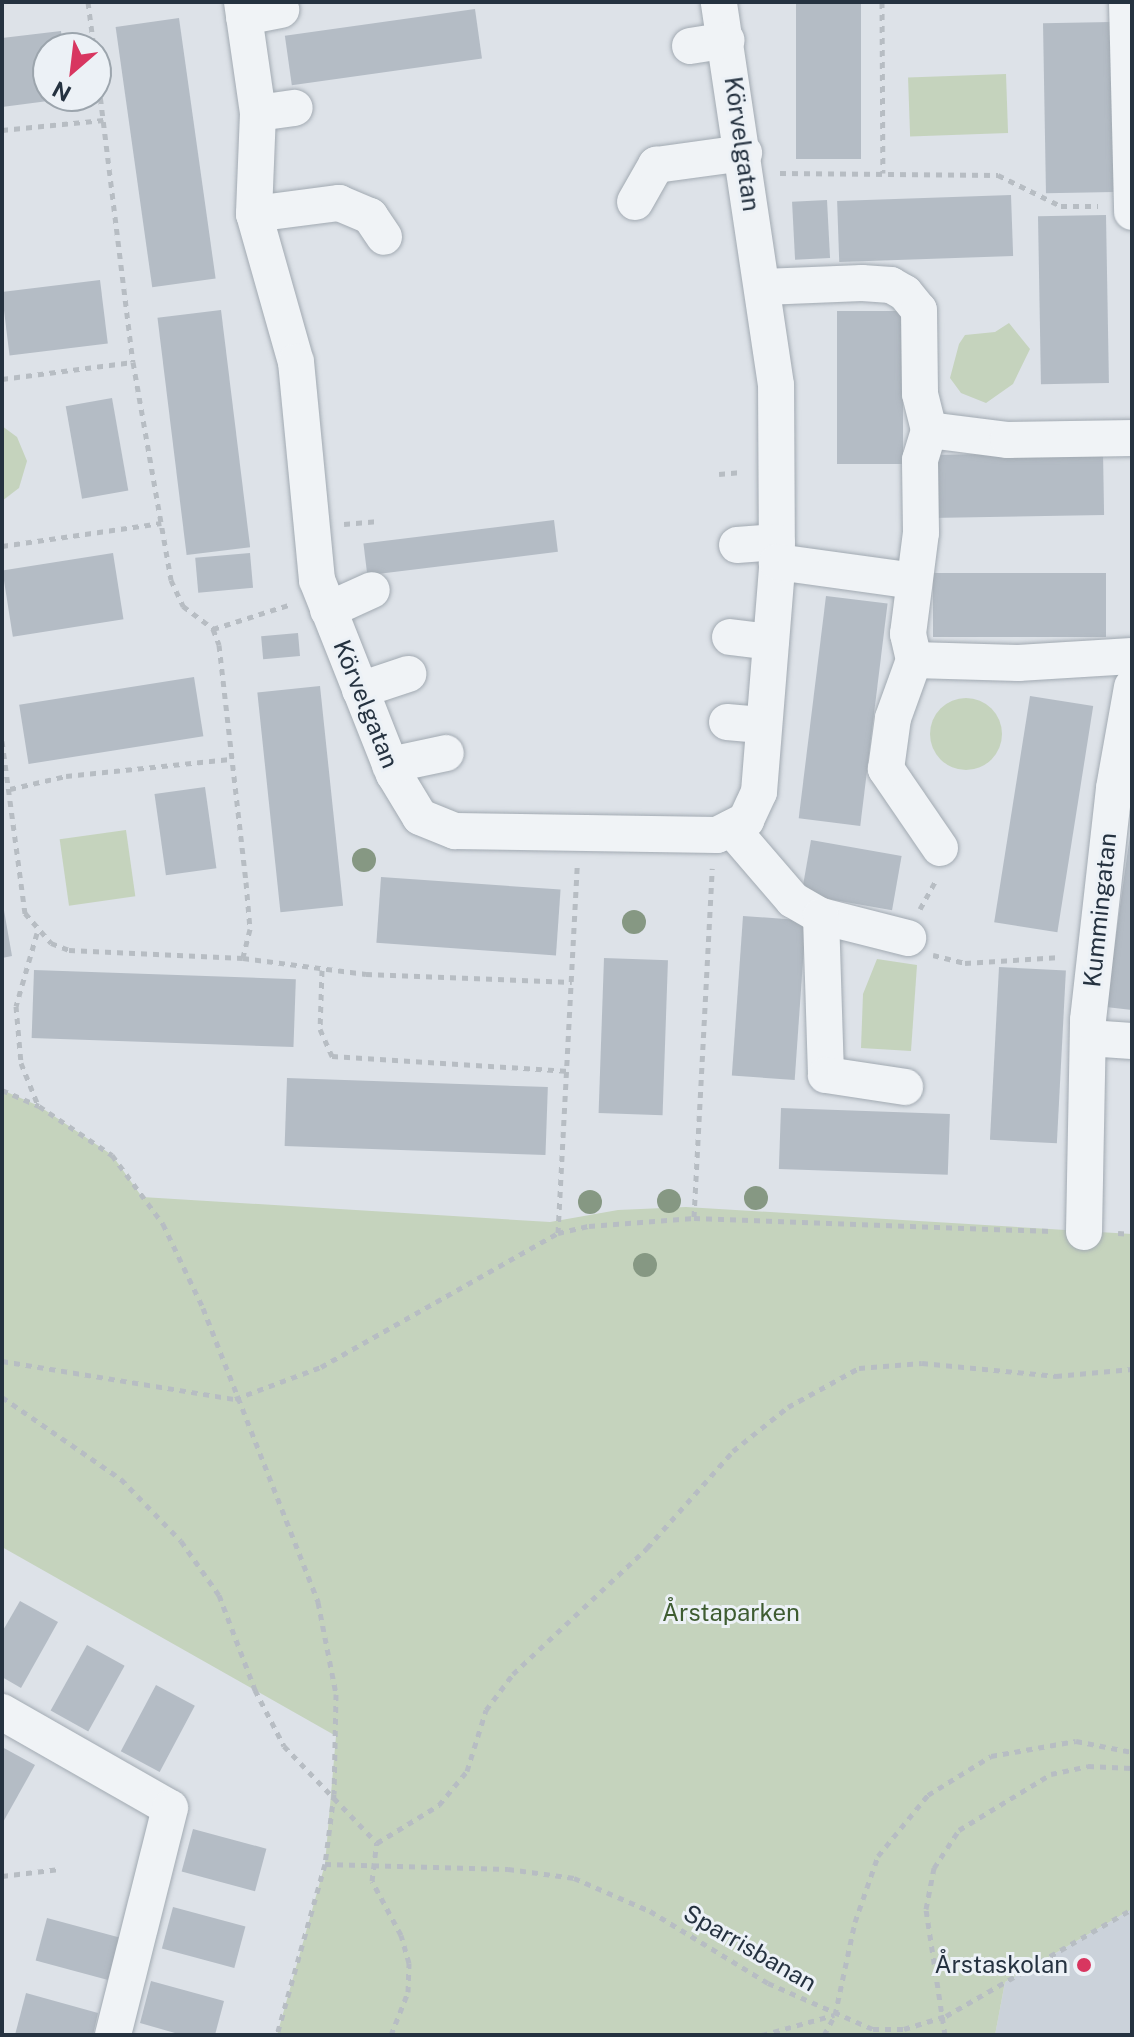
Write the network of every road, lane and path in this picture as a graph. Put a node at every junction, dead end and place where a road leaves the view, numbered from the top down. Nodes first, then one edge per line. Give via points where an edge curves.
1 (88, 2) edge
2 (719, 2) edge
3 (882, 2) edge
4 (1127, 2) edge
5 (243, 10) edge
6 (281, 10) dead end
7 (92, 32) edge
8 (727, 40) junction
9 (690, 46) dead end
10 (295, 108) dead end
11 (103, 112) edge
12 (258, 113) junction
13 (104, 120) junction
14 (2, 130) edge
15 (745, 164) junction
16 (883, 173) junction
17 (635, 202) dead end
18 (1132, 209) edge
19 (254, 214) junction
20 (384, 237) dead end
21 (763, 287) junction
22 (133, 362) junction
23 (2, 379) edge
24 (929, 430) junction
25 (1132, 438) edge
26 (161, 523) junction
27 (737, 545) dead end
28 (2, 546) edge
29 (777, 552) junction
30 (914, 581) junction
31 (372, 590) dead end
32 (323, 595) junction
33 (213, 629) junction
34 (730, 637) dead end
35 (771, 642) junction
36 (1132, 656) edge
37 (914, 660) junction
38 (408, 674) dead end
39 (1132, 687) edge
40 (360, 690) junction
41 (727, 722) dead end
42 (764, 725) junction
43 (2, 741) edge
44 (446, 753) dead end
45 (230, 759) junction
46 (390, 765) junction
47 (10, 789) junction
48 (724, 832) junction
49 (579, 833) junction
50 (940, 848) joint
51 (821, 916) junction
52 (37, 933) junction
53 (908, 938) junction
54 (243, 958) junction
55 (1094, 962) junction
56 (322, 970) junction
57 (572, 982) junction
58 (1088, 1038) junction
59 (1132, 1041) edge
60 (569, 1071) junction
61 (905, 1087) dead end
62 (2, 1090) edge
63 (39, 1106) junction
64 (694, 1218) junction
65 (1084, 1232) junction
66 (558, 1233) junction
67 (1132, 1234) edge
68 (2, 1361) edge
69 (1132, 1369) edge
70 (2, 1397) edge
71 (235, 1399) junction
72 (2, 1712) edge
73 (1132, 1752) edge
74 (1132, 1768) edge
75 (334, 1794) junction
76 (377, 1843) junction
77 (325, 1864) junction
78 (374, 1866) junction
79 (60, 1869) dead end
80 (2, 1876) edge
81 (1132, 1909) edge
82 (835, 2015) junction
83 (946, 2016) junction
84 (113, 2035) edge
85 (277, 2035) edge
86 (391, 2035) edge
87 (762, 2035) edge
88 (824, 2035) edge
89 (945, 2035) edge

1 - 7 path
2 - 8 street, Körvelgatan
3 - 16 path
4 - 18 street
5 - 6 street
5 - 12 street, Körvelgatan
8 - 9 street
8 - 15 street, Körvelgatan
10 - 12 street
11 - 13 path
12 - 19 street, Körvelgatan
13 - 14 path
13 - 22 path
15 - 16 path
15 - 17 street via 656,165
15 - 21 street, Körvelgatan
16 - 18 path via 998,175 1061,206
19 - 20 street via 339,203 370,216
19 - 32 street, Körvelgatan via 296,362
21 - 24 street via 862,283 891,285 905,293 919,310 920,394
21 - 29 street, Körvelgatan via 776,385
22 - 23 path
22 - 26 path
24 - 25 street via 1008,440
24 - 30 street via 920,460 921,533
26 - 28 path
26 - 33 path via 171,580 183,606
27 - 29 street
29 - 30 street
29 - 35 street, Körvelgatan
30 - 37 street via 908,634
31 - 32 street
32 - 33 path
32 - 40 street, Körvelgatan
33 - 45 path
34 - 35 street
35 - 42 street, Körvelgatan
36 - 37 street via 1018,663
37 - 50 street via 893,718 886,769
38 - 40 street
39 - 55 street, Kummingatan via 1114,788
40 - 46 street, Körvelgatan
41 - 42 street
42 - 48 street, Körvelgatan via 759,792 746,820
43 - 47 path
44 - 46 street
45 - 47 path via 66,776
45 - 54 path via 250,929
46 - 49 street, Körvelgatan via 420,817 455,831
47 - 52 path via 25,913
48 - 49 street, Körvelgatan
48 - 51 street via 793,900
48 - 64 path
49 - 57 path
50 - 53 path via 940,874 927,890
51 - 53 street
51 - 61 street via 826,1075
52 - 54 path via 69,950
52 - 63 path via 16,1006 21,1063
53 - 55 path via 945,961 1046,954
54 - 56 path
55 - 58 street, Kummingatan
56 - 57 path
56 - 60 path via 322,1043 332,1056
57 - 60 path
58 - 59 street
58 - 65 street, Kummingatan
60 - 66 path
62 - 63 path
63 - 71 path via 112,1155 163,1224 203,1308
64 - 65 path
64 - 66 path via 625,1221
65 - 67 path
66 - 71 path via 321,1367
68 - 71 path
69 - 76 path via 1056,1376 922,1363 859,1368 788,1407 733,1451 647,1548 513,1674 486,1710 467,1771 439,1805
70 - 75 path via 121,1479 181,1541 219,1595 255,1690 284,1746
71 - 75 path via 318,1602 336,1694
72 - 84 street via 170,1808
73 - 82 path via 1076,1741 991,1756 928,1795 878,1856 855,1922
74 - 83 path via 1088,1766 1051,1774 959,1830 934,1868 926,1909
75 - 76 path
75 - 77 path
76 - 78 path
77 - 78 path, Sparrisbanan
77 - 85 path
78 - 82 path, Sparrisbanan via 508,1869 574,1878 650,1911 768,1983
78 - 86 path via 372,1881 401,1935 409,1963 408,1992
79 - 80 path
81 - 83 path, Sparrisbanan
82 - 83 path, Sparrisbanan via 873,2029 904,2029
82 - 87 path
82 - 88 path
83 - 89 path

